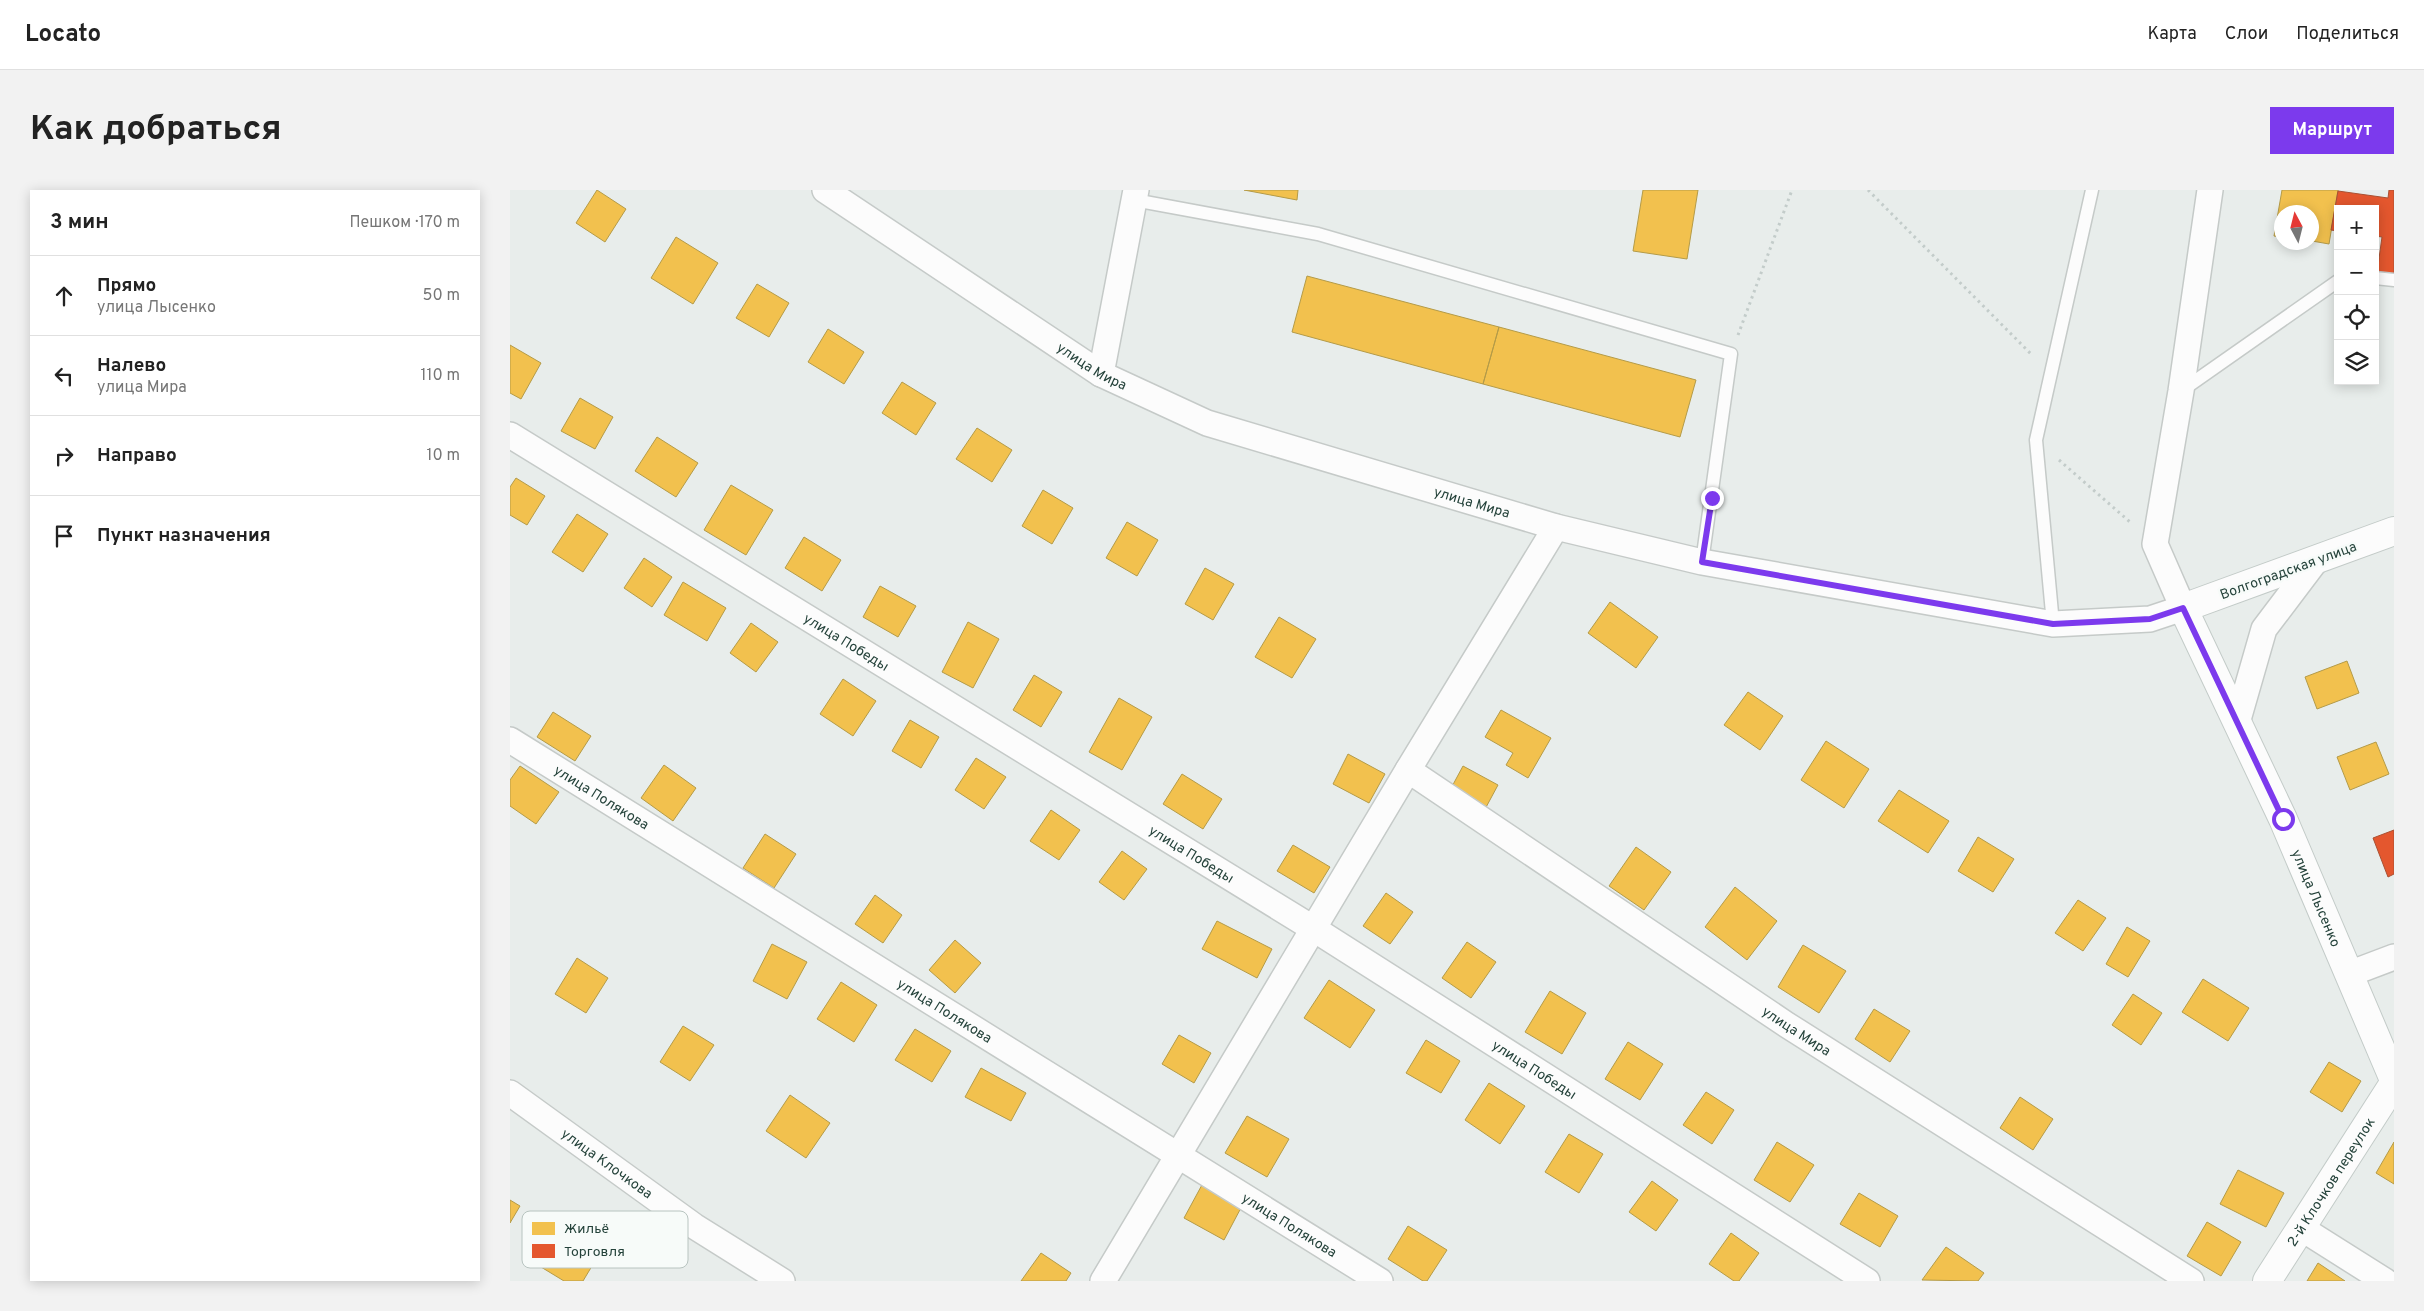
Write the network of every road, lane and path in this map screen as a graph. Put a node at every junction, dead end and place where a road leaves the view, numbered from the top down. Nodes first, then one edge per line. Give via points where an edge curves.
1 (825, 190) edge
2 (1792, 190) edge
3 (1868, 190) edge
4 (2092, 190) edge
5 (2210, 190) edge
6 (1135, 195) edge
7 (2379, 278) edge
8 (2394, 280) edge
9 (2334, 284) edge
10 (1731, 354) junction
11 (1101, 374) junction
12 (2050, 374) junction
13 (2181, 391) junction
14 (510, 435) edge
15 (2036, 440) junction
16 (1556, 527) junction
17 (2394, 531) edge
18 (2155, 544) junction
19 (2317, 559) junction
20 (1702, 562) junction
21 (2183, 608) junction
22 (2053, 624) junction
23 (2237, 723) junction
24 (510, 740) edge
25 (1408, 770) junction
26 (1314, 929) junction
27 (2394, 957) edge
28 (2349, 974) junction
29 (2394, 1082) edge
30 (510, 1094) edge
31 (1180, 1154) junction
32 (673, 1211) edge
33 (688, 1222) edge
34 (2302, 1228) junction
35 (782, 1281) edge
36 (1104, 1281) edge
37 (1380, 1281) edge
38 (1867, 1281) edge
39 (2191, 1281) edge
40 (2267, 1281) edge
41 (2384, 1281) edge

1 - 11 street, улица Мира
2 - 10 path
3 - 12 path
4 - 12 lane
5 - 13 street
6 - 10 lane via 1318,234
6 - 11 street
7 - 8 lane
9 - 13 lane
10 - 20 lane
11 - 16 street, улица Мира via 1207,423
12 - 15 lane
13 - 18 street
14 - 26 street, улица Победы
15 - 18 path
15 - 22 lane
16 - 20 street, улица Мира
16 - 25 street
17 - 19 street, Волгоградская улица
18 - 21 street
19 - 21 street, Волгоградская улица
19 - 23 street via 2264,629
20 - 22 street, улица Мира
21 - 22 street, улица Мира via 2150,619
21 - 23 street, улица Лысенко
23 - 28 street, улица Лысенко via 2283,819
24 - 31 street, улица Полякова
25 - 26 street
25 - 39 street, улица Мира via 1787,1025
26 - 31 street
26 - 38 street, улица Победы
27 - 28 street
28 - 29 street, улица Лысенко
29 - 34 street, 2-й Клочков переулок
30 - 32 street, улица Клочкова
31 - 36 street
31 - 37 street, улица Полякова
33 - 35 street, улица Клочкова
34 - 40 street, 2-й Клочков переулок
34 - 41 street

